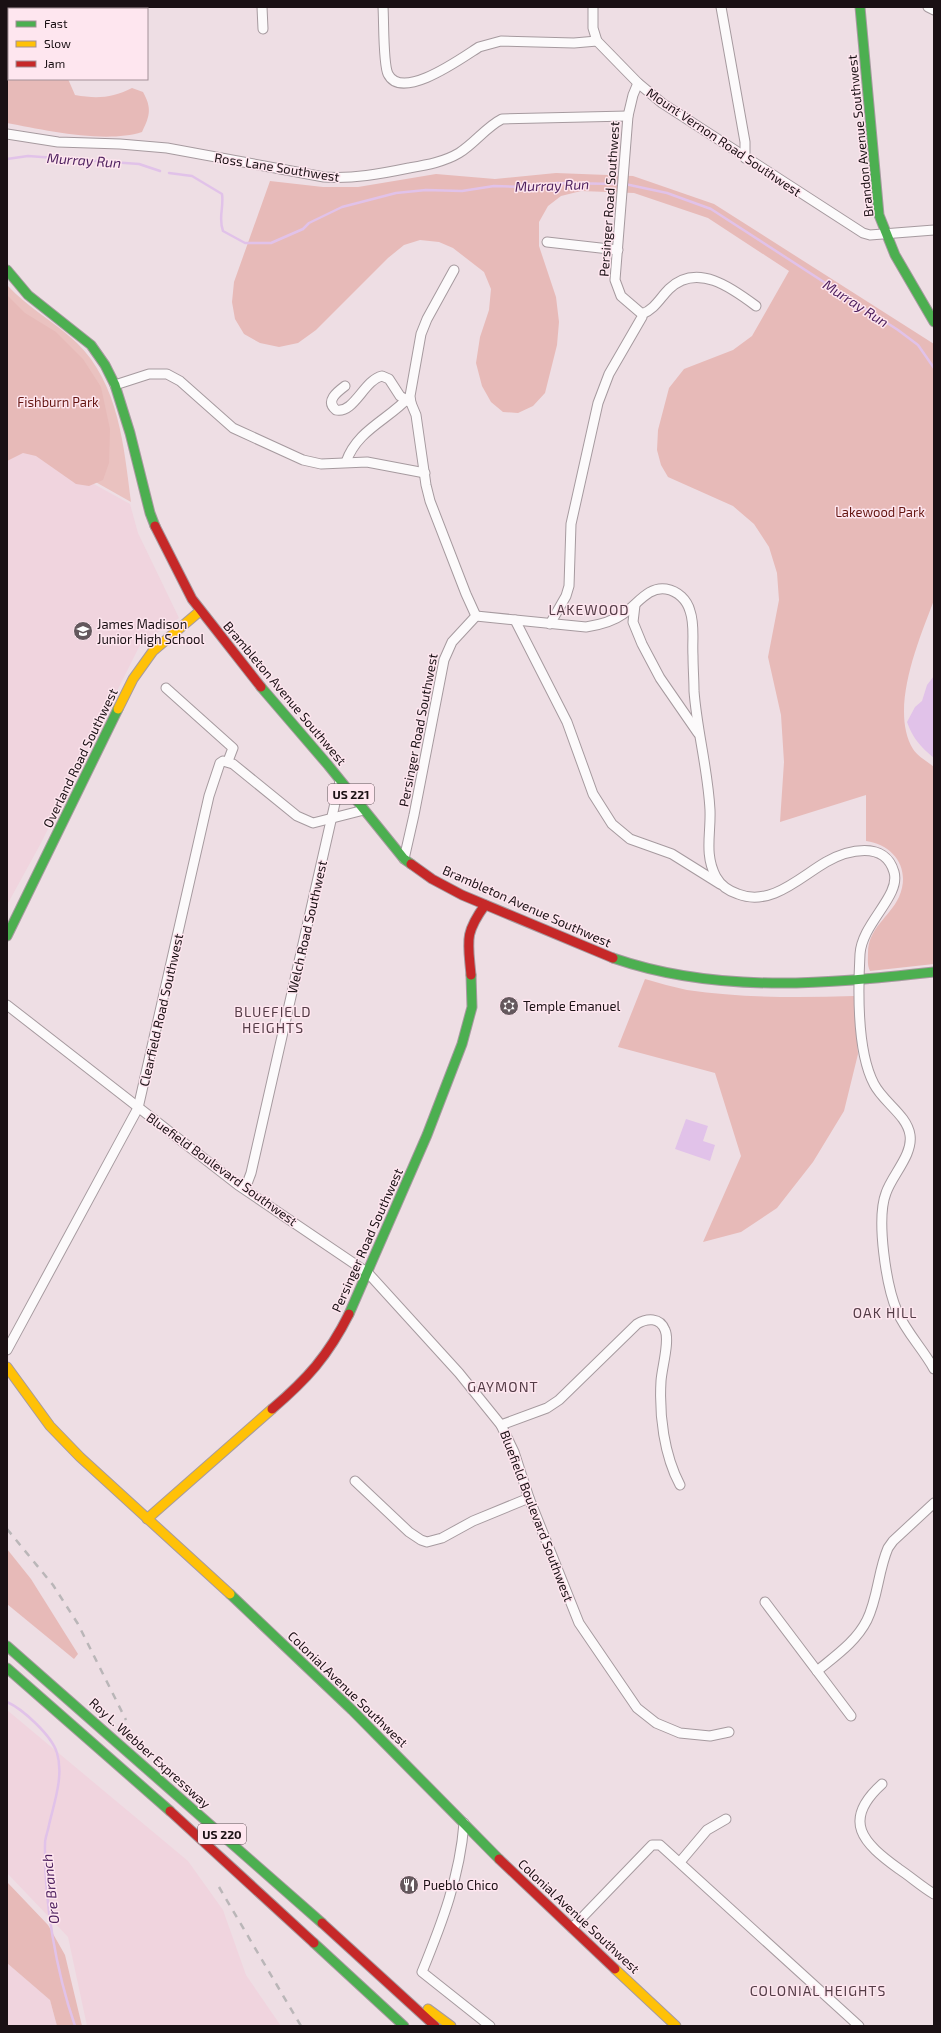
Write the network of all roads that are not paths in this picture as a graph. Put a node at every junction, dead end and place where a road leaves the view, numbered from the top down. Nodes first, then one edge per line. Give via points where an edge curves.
1 (262, 7) edge
2 (383, 7) edge
3 (593, 7) edge
4 (721, 7) edge
5 (860, 7) edge
6 (928, 7) edge
7 (934, 10) edge
8 (263, 29) dead end
9 (597, 41) junction
10 (638, 83) junction
11 (628, 116) junction
12 (7, 134) edge
13 (745, 158) junction
14 (934, 230) edge
15 (886, 234) junction
16 (547, 242) dead end
17 (618, 250) junction
18 (7, 270) edge
19 (454, 270) dead end
20 (756, 306) dead end
21 (642, 314) junction
22 (934, 322) edge
23 (114, 385) junction
24 (345, 386) dead end
25 (409, 400) junction
26 (346, 462) junction
27 (425, 474) junction
28 (635, 605) junction
29 (200, 611) junction
30 (476, 616) junction
31 (514, 620) junction
32 (550, 624) junction
33 (166, 688) dead end
34 (700, 735) junction
35 (228, 761) junction
36 (340, 780) junction
37 (364, 810) junction
38 (332, 819) junction
39 (404, 859) junction
40 (721, 885) junction
41 (485, 905) junction
42 (7, 936) edge
43 (934, 972) edge
44 (860, 980) junction
45 (7, 1005) edge
46 (138, 1108) junction
47 (244, 1189) junction
48 (368, 1273) junction
49 (7, 1350) edge
50 (7, 1367) edge
51 (934, 1369) edge
52 (501, 1425) junction
53 (355, 1481) dead end
54 (680, 1485) dead end
55 (529, 1498) junction
56 (934, 1503) edge
57 (147, 1519) junction
58 (765, 1602) dead end
59 (7, 1646) edge
60 (7, 1668) edge
61 (817, 1671) junction
62 (851, 1716) dead end
63 (729, 1732) dead end
64 (882, 1784) dead end
65 (726, 1819) dead end
66 (464, 1823) junction
67 (680, 1862) junction
68 (934, 1894) edge
69 (572, 1928) junction
70 (349, 1946) junction
71 (404, 2026) edge
72 (435, 2026) edge
73 (451, 2026) edge
74 (490, 2026) edge
75 (676, 2026) edge
76 (859, 2026) edge

1 - 8 street
2 - 9 street via 386,69 391,79 402,84 420,81 490,43
3 - 9 street via 593,28
4 - 13 street via 745,142
5 - 15 main road, Brandon Avenue Southwest via 877,200
6 - 7 street
9 - 10 street, Mount Vernon Road Southwest
10 - 11 street, Persinger Road Southwest via 632,95
10 - 13 street, Mount Vernon Road Southwest via 662,103
11 - 12 street, Ross Lane Southwest via 502,119 494,122 478,139 448,159 375,176 342,179 167,148 58,142
11 - 17 street, Persinger Road Southwest
13 - 15 street, Mount Vernon Road Southwest via 863,233
14 - 15 street, Mount Vernon Road Southwest
15 - 22 main road, Brandon Avenue Southwest via 895,255
16 - 17 street
17 - 21 street, Persinger Road Southwest via 615,280 617,288 625,300
18 - 23 main road, Brambleton Avenue Southwest / US 221 via 28,295 91,345 105,365
19 - 25 street via 421,334
20 - 21 street via 720,283 696,277 681,280 671,287 654,307
21 - 32 street via 641,320 609,374 598,403 571,524 569,586
23 - 26 street via 143,375 167,374 180,381 221,418 241,432 304,460 321,464
23 - 29 main road, Brambleton Avenue Southwest / US 221 via 130,433 144,493 159,536
24 - 25 street via 332,400 336,410 350,406 372,382 382,376 389,379
25 - 26 street via 362,436
25 - 27 street via 419,425
26 - 27 street via 383,464
27 - 30 street via 430,501
28 - 32 street via 621,616 597,626 569,627
28 - 34 street via 633,622 642,644 660,678
28 - 34 street via 651,592 664,588 680,595 690,608 693,624 694,692
29 - 36 main road, Brambleton Avenue Southwest / US 221 via 273,703
29 - 42 main road, Overland Road Southwest via 153,651 133,679
30 - 31 street
30 - 39 street, Persinger Road Southwest via 452,642 444,660
31 - 32 street
31 - 40 street via 567,722 593,794 612,824 630,839 672,854
33 - 35 street via 233,748
34 - 40 street via 710,807 708,852 710,864
35 - 38 street via 297,816 313,823
35 - 46 street, Clearfield Road Southwest via 220,763 209,796
36 - 37 main road, Brambleton Avenue Southwest / US 221
36 - 38 street, Welch Road Southwest
37 - 38 street
37 - 39 main road, Brambleton Avenue Southwest / US 221
38 - 47 street, Welch Road Southwest via 251,1173
39 - 41 main road, Brambleton Avenue Southwest / US 221 via 435,882
40 - 44 street via 743,896 763,896 791,885 840,856 867,850 880,853 894,869 895,884 891,895 863,938 860,949
41 - 44 main road, Brambleton Avenue Southwest / US 221 via 598,953 629,964 681,976 739,984 806,984
41 - 48 main road, Persinger Road Southwest via 474,920 468,936 472,1007 462,1044 427,1135
43 - 44 main road, Brambleton Avenue Southwest / US 221
44 - 51 street via 862,1038 869,1072 882,1097 904,1122 910,1137 908,1148 883,1202 882,1232 891,1292 897,1312
45 - 46 street, Bluefield Boulevard Southwest
46 - 47 street, Bluefield Boulevard Southwest
46 - 49 street, Clearfield Road Southwest
47 - 48 street, Bluefield Boulevard Southwest
48 - 52 street, Bluefield Boulevard Southwest via 459,1373
48 - 57 main road, Persinger Road Southwest via 342,1328 317,1367
50 - 57 main road, Colonial Avenue Southwest via 60,1438
52 - 54 street via 547,1408 559,1400 637,1324 648,1319 660,1322 666,1333 661,1381 663,1425 671,1463
52 - 55 street, Bluefield Boulevard Southwest via 514,1452
53 - 55 street via 409,1532 427,1542 442,1538 472,1522
55 - 63 street, Bluefield Boulevard Southwest via 579,1623 637,1708 656,1723 680,1733 710,1736
56 - 61 street via 888,1548 871,1610 862,1628 842,1651
57 - 66 main road, Colonial Avenue Southwest via 352,1710
58 - 61 street
59 - 70 main road, Roy L. Webber Expressway / US 220
60 - 71 main road, US 220 via 239,1873
61 - 62 street
64 - 68 street via 863,1804 860,1821 864,1836 876,1853
65 - 67 street via 707,1830
66 - 69 main road, Colonial Avenue Southwest
66 - 74 street via 456,1878 443,1920 422,1972
67 - 69 street via 660,1845 652,1845
67 - 76 street
69 - 75 main road, Colonial Avenue Southwest
70 - 72 main road, Roy L. Webber Expressway / US 220
70 - 73 main road

